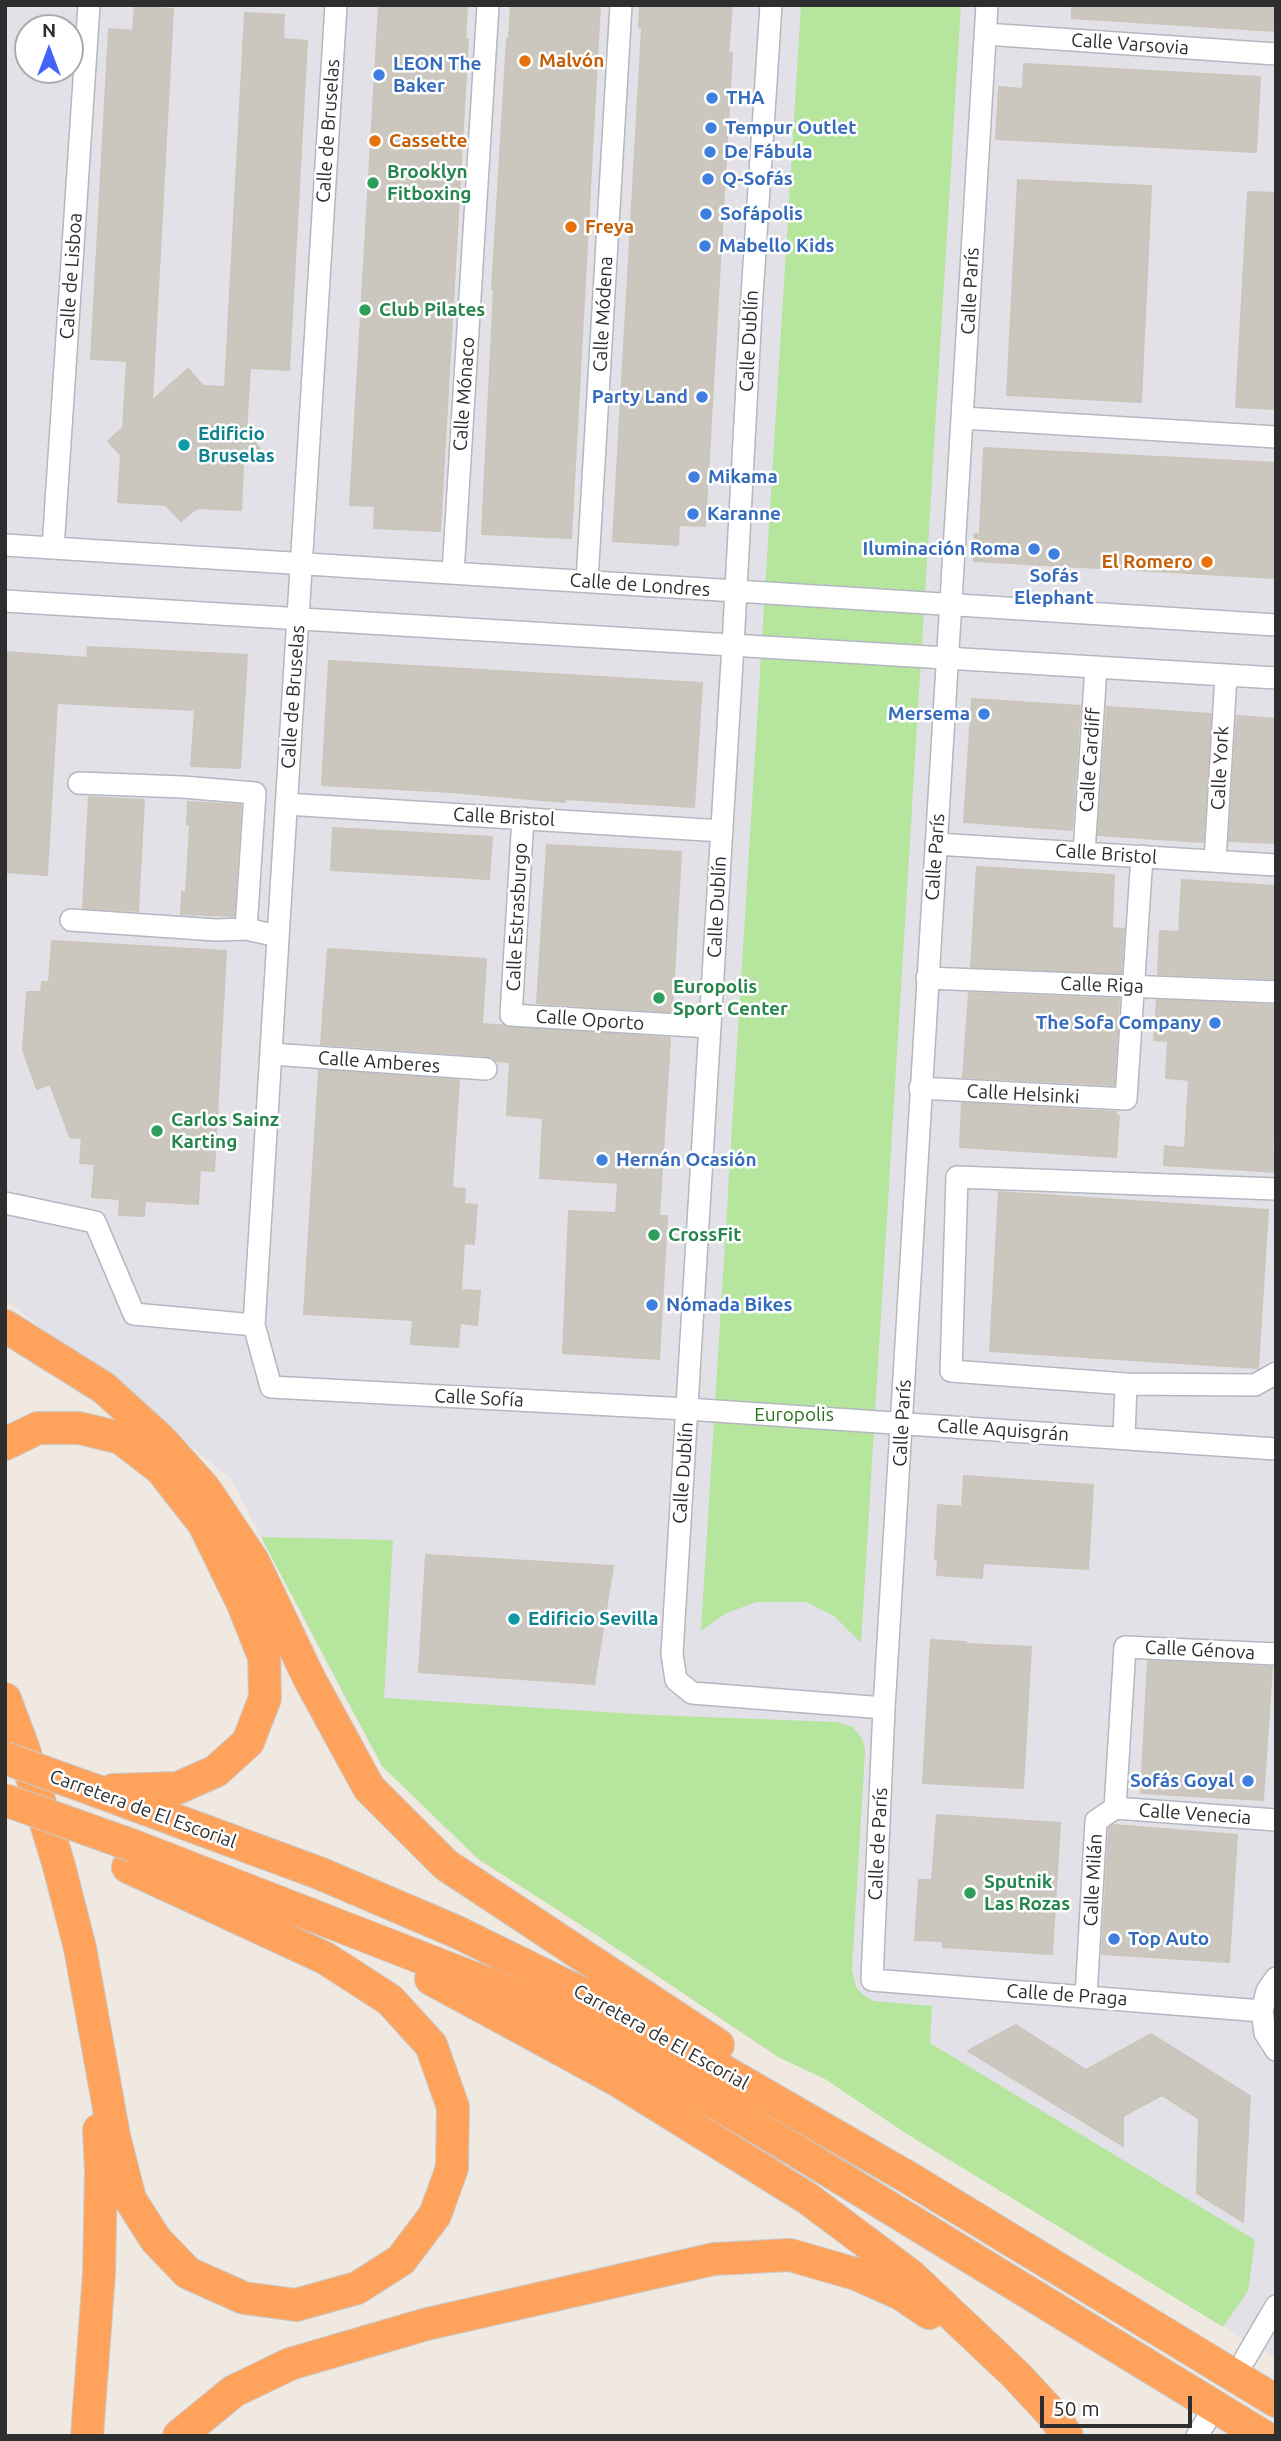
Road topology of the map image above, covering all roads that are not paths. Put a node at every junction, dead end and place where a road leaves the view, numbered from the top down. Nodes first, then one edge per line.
1 (89, 5) edge
2 (336, 5) edge
3 (488, 5) edge
4 (621, 5) edge
5 (771, 5) edge
6 (987, 5) edge
7 (985, 34) junction
8 (1276, 54) edge
9 (963, 418) junction
10 (1276, 438) edge
11 (5, 545) edge
12 (53, 548) junction
13 (301, 563) junction
14 (453, 573) junction
15 (587, 581) junction
16 (736, 591) junction
17 (5, 601) edge
18 (951, 605) junction
19 (298, 618) junction
20 (1276, 625) edge
21 (733, 645) junction
22 (947, 658) junction
23 (1096, 667) junction
24 (1226, 675) junction
25 (1276, 678) edge
26 (79, 783) dead end
27 (286, 804) junction
28 (523, 818) junction
29 (722, 831) junction
30 (936, 844) junction
31 (1084, 853) junction
32 (1142, 856) junction
33 (1215, 861) junction
34 (1276, 865) edge
35 (71, 920) dead end
36 (246, 929) junction
37 (278, 936) junction
38 (927, 978) junction
39 (1133, 987) junction
40 (1276, 992) edge
41 (511, 1015) joint
42 (710, 1027) junction
43 (271, 1054) junction
44 (486, 1069) dead end
45 (920, 1088) junction
46 (1276, 1189) edge
47 (5, 1203) edge
48 (254, 1325) junction
49 (5, 1326) edge
50 (1276, 1373) edge
51 (1126, 1384) junction
52 (271, 1387) joint
53 (687, 1409) junction
54 (902, 1424) junction
55 (1124, 1438) junction
56 (5, 1444) edge
57 (1276, 1449) edge
58 (1125, 1647) joint
59 (1276, 1654) edge
60 (5, 1699) edge
61 (884, 1708) junction
62 (5, 1758) edge
63 (94, 1790) junction
64 (5, 1800) edge
65 (1115, 1808) junction
66 (5, 1813) edge
67 (1276, 1820) edge
68 (131, 1856) junction
69 (312, 1915) junction
70 (1276, 1978) edge
71 (872, 1980) joint
72 (1086, 1997) junction
73 (91, 2006) junction
74 (1262, 2011) junction
75 (1276, 2050) edge
76 (909, 2178) junction
77 (1276, 2306) edge
78 (1270, 2325) edge
79 (1245, 2359) dead end
80 (1016, 2375) junction
81 (1276, 2401) edge
82 (87, 2436) edge
83 (179, 2436) edge
84 (1067, 2436) edge
85 (1263, 2436) edge

1 - 12 street, Calle de Lisboa
2 - 13 street, Calle de Bruselas
3 - 14 street, Calle Mónaco
4 - 15 street, Calle Módena
5 - 16 street, Calle Dublín
6 - 7 street, Calle París
7 - 8 street, Calle Varsovia
7 - 9 street, Calle París
9 - 10 street
9 - 18 street, Calle París
11 - 12 street, Calle de Londres
12 - 13 street, Calle de Londres
13 - 14 street, Calle de Londres
13 - 19 street, Calle de Bruselas
14 - 15 street, Calle de Londres
15 - 16 street, Calle de Londres
16 - 18 street, Calle de Londres
16 - 21 street, Calle Dublín
17 - 19 street
18 - 20 street, Calle de Londres
18 - 22 street, Calle París
19 - 21 street
19 - 27 street, Calle de Bruselas
21 - 22 street
21 - 29 street, Calle Dublín
22 - 23 street
22 - 30 street, Calle París
23 - 24 street
23 - 31 street, Calle Cardiff
24 - 25 street
24 - 33 street, Calle York
26 - 36 street
27 - 28 street, Calle Bristol
27 - 37 street, Calle de Bruselas
28 - 29 street, Calle Bristol
28 - 41 street, Calle Estrasburgo
29 - 42 street, Calle Dublín
30 - 31 street, Calle Bristol
30 - 38 street, Calle París
31 - 32 street, Calle Bristol
32 - 33 street, Calle Bristol
32 - 39 street
33 - 34 street, Calle Bristol
35 - 36 street
36 - 37 street
37 - 43 street, Calle de Bruselas
38 - 39 street, Calle Riga
38 - 45 street, Calle París
39 - 40 street, Calle Riga
39 - 45 street, Calle Helsinki
41 - 42 street, Calle Oporto
42 - 53 street, Calle Dublín
43 - 44 street, Calle Amberes
43 - 48 street, Calle de Bruselas
45 - 54 street, Calle París
46 - 51 street
47 - 48 street
48 - 52 street, Calle de Bruselas
49 - 76 highway
50 - 51 street
51 - 55 street
52 - 53 street, Calle Sofía
53 - 54 street, Calle Aquisgrán
53 - 61 street, Calle Dublín
54 - 55 street, Calle Aquisgrán
54 - 61 street, Calle París
55 - 57 street, Calle Aquisgrán
56 - 63 highway
58 - 59 street, Calle Génova
58 - 65 street, Calle Milán
60 - 73 highway
61 - 71 street, Calle de París
62 - 63 highway, Carretera de El Escorial, bridge
63 - 76 highway, Carretera de El Escorial
64 - 68 highway, Carretera de El Escorial, bridge
65 - 67 street, Calle Venecia
65 - 72 street, Calle Milán
66 - 68 highway
68 - 69 highway, Carretera de El Escorial
68 - 73 highway
69 - 80 highway
69 - 85 highway, Carretera de El Escorial
70 - 74 street
71 - 72 street, Calle de Praga
72 - 74 street, Calle de Praga
73 - 82 highway
74 - 75 street
76 - 81 highway, Carretera de El Escorial
77 - 78 street
78 - 79 street
80 - 83 highway
80 - 84 highway

